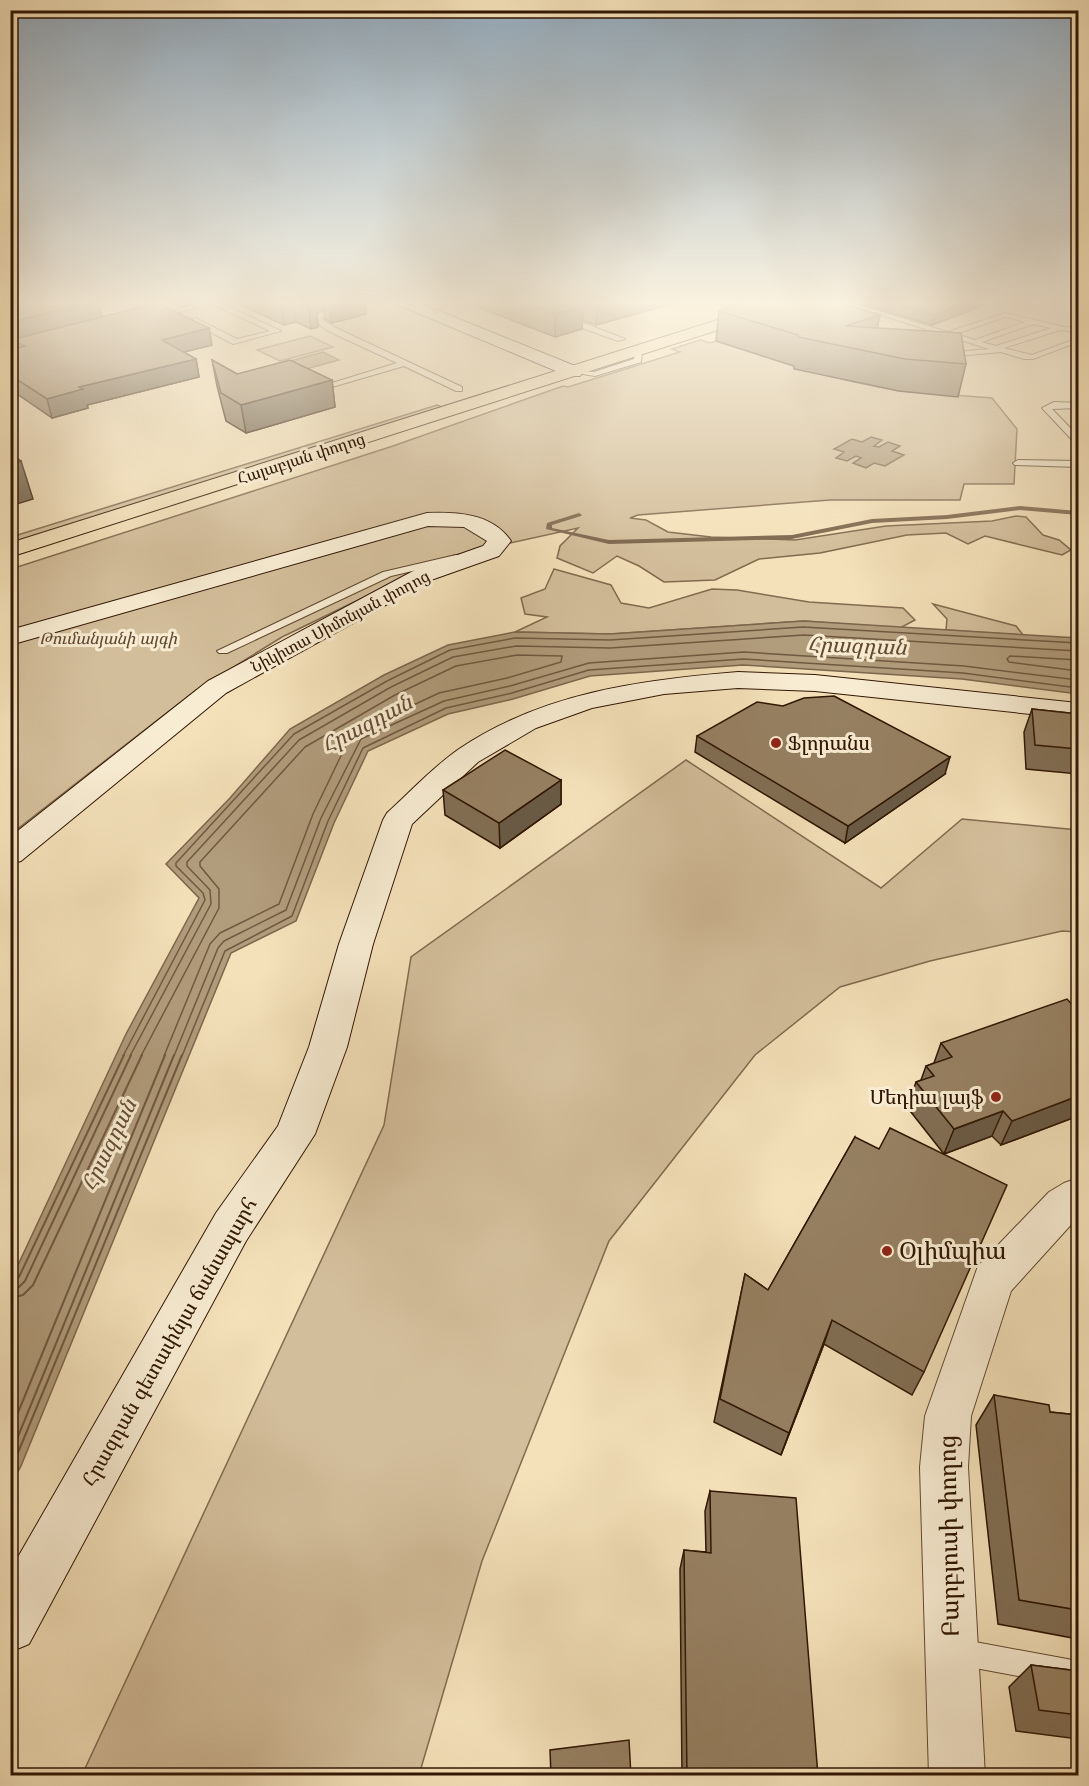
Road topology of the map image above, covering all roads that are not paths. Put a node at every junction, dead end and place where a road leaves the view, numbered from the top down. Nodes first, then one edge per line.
1 (340, 383) edge
2 (447, 383) edge
3 (478, 383) edge
4 (511, 383) edge
5 (335, 385) dead end
6 (459, 389) junction
7 (1078, 405) edge
8 (1078, 441) edge
9 (282, 444) dead end
10 (1018, 464) dead end
11 (1078, 464) edge
12 (10, 550) edge
13 (491, 551) junction
14 (10, 638) edge
15 (222, 651) dead end
16 (1078, 711) edge
17 (10, 854) edge
18 (1078, 1195) edge
19 (10, 1625) edge
20 (950, 1651) junction
21 (1078, 1674) edge
22 (957, 1776) edge

1 - 5 lane
2 - 6 lane
3 - 6 main road, Հալաբյան փողոց
4 - 12 main road, Հալաբյան փողոց
6 - 9 main road, Հալաբյան փողոց
7 - 8 lane
10 - 11 lane
13 - 14 street
13 - 15 lane
13 - 17 street, Նիկիտա Սիմոնյան փողոց
16 - 19 street, Հրազդան գետափնյա ճանապարհ
18 - 20 street, Բարբյուսի փողոց
20 - 21 lane
20 - 22 street, Բարբյուսի փողոց

